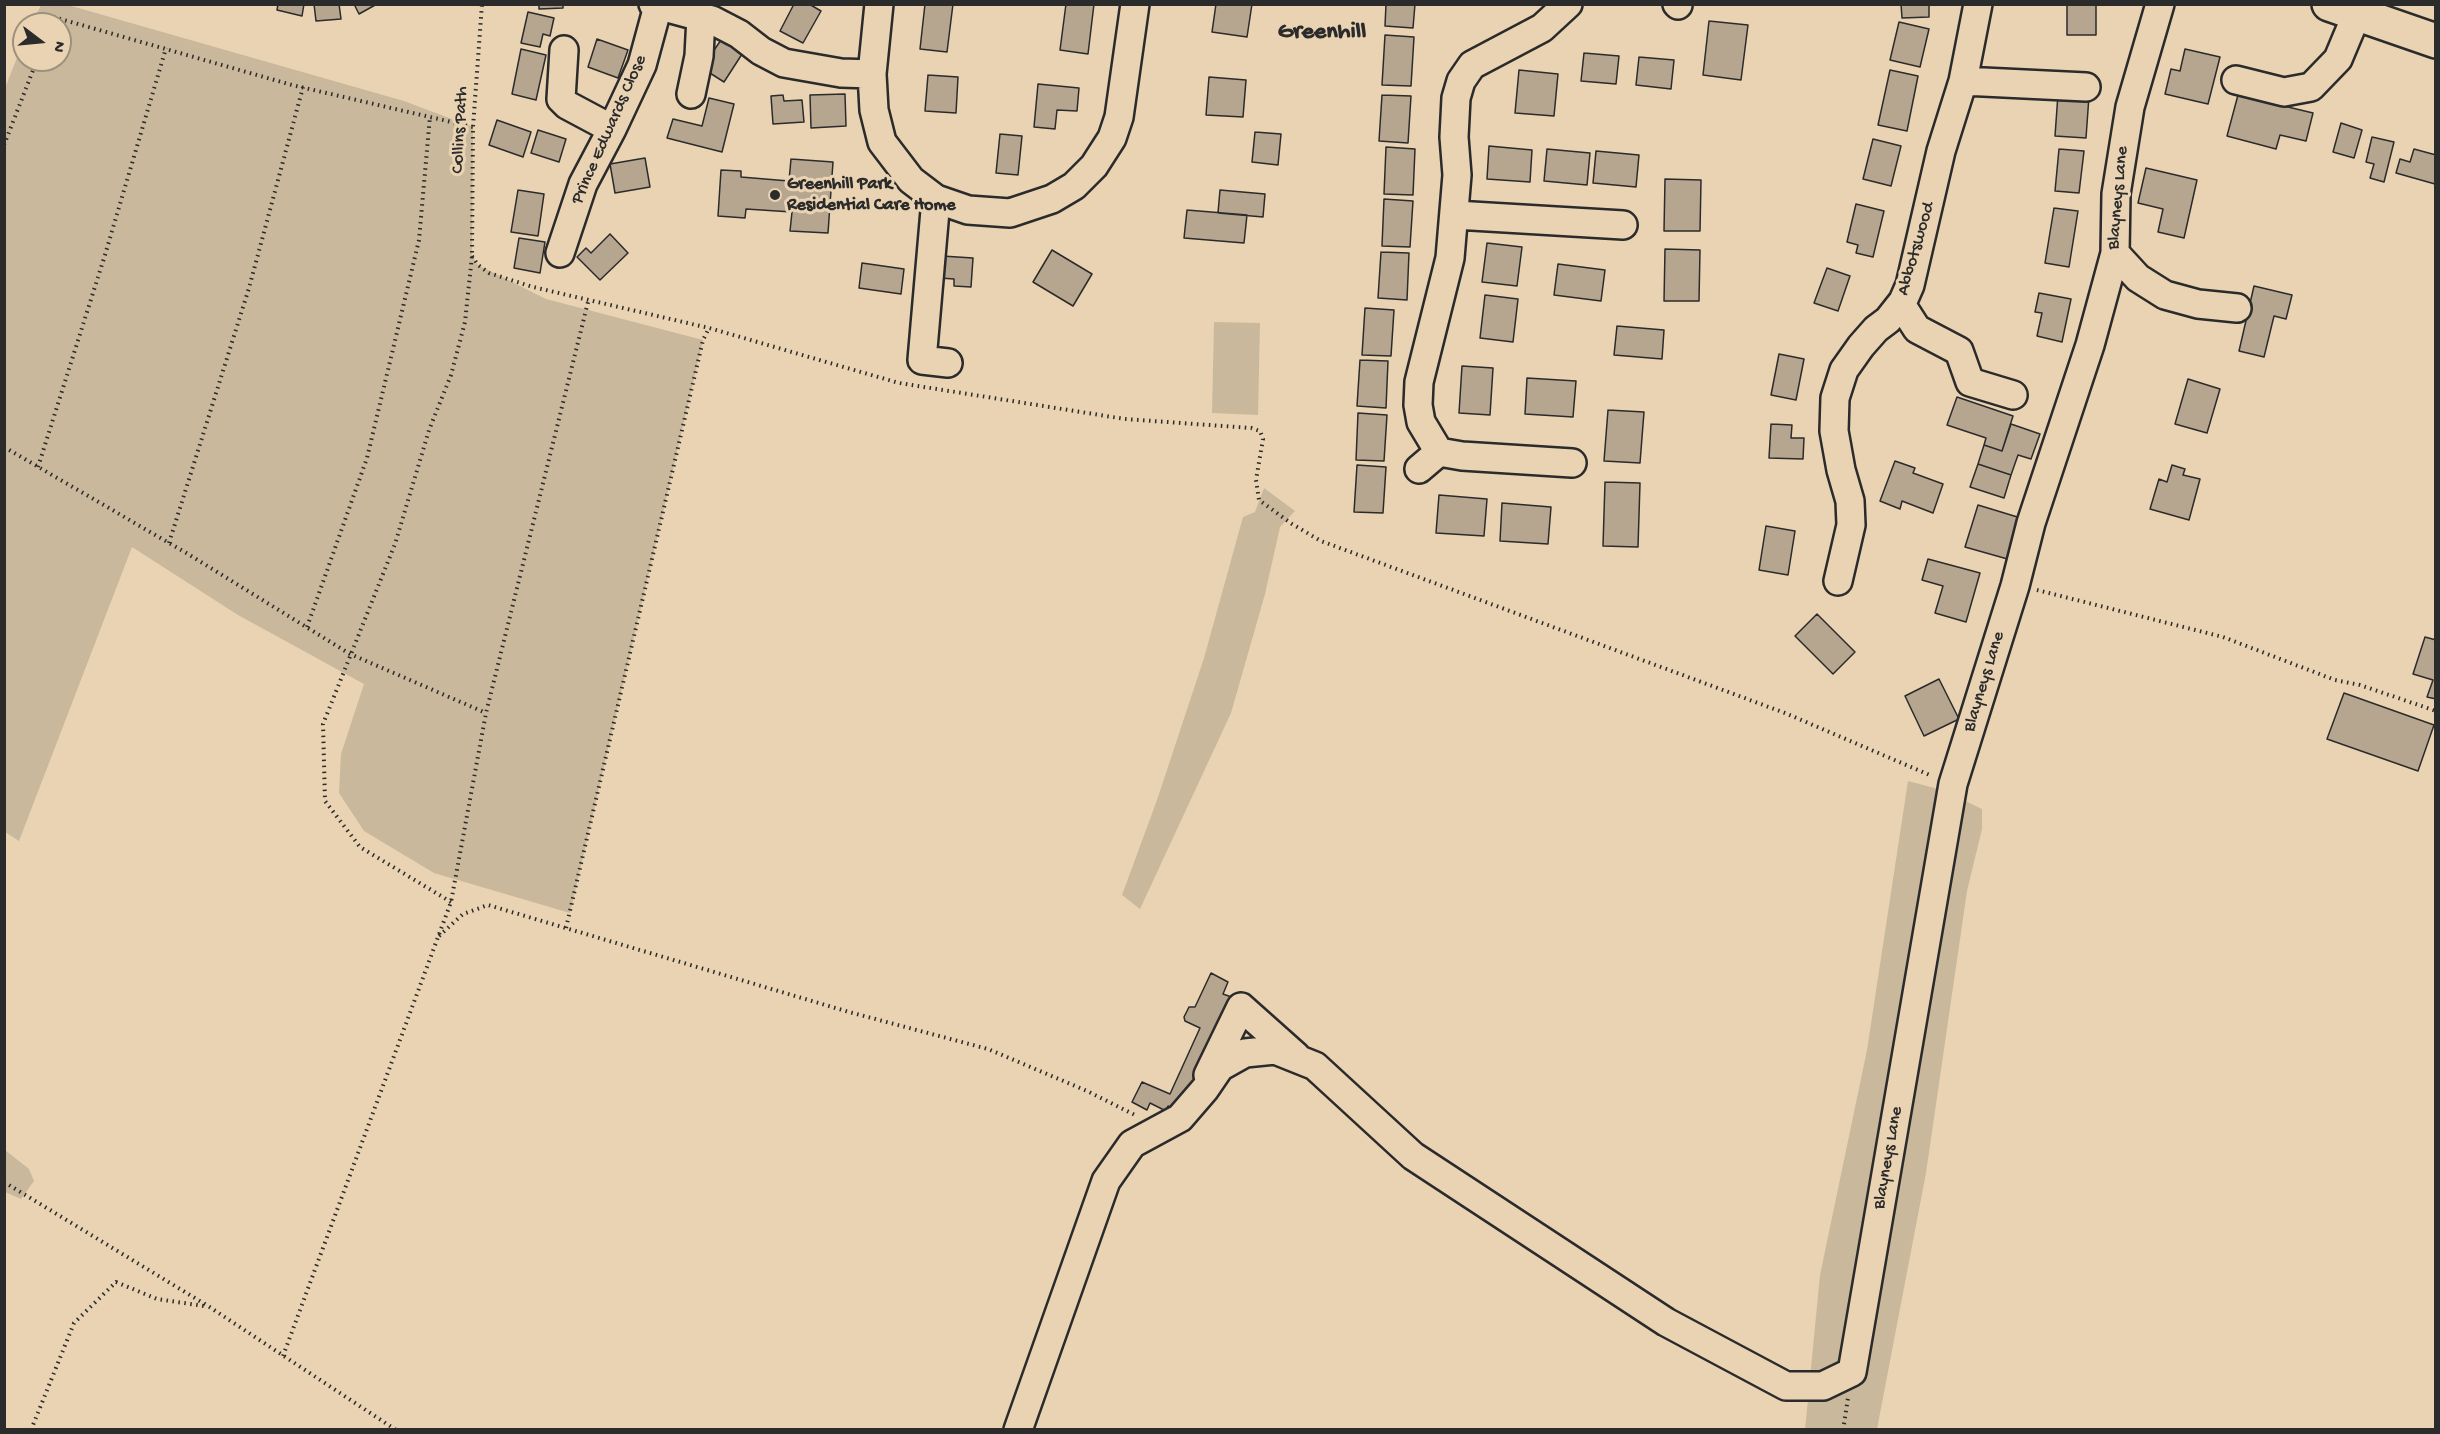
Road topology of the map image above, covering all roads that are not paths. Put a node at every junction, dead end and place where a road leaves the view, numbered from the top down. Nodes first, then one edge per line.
1 (879, 4) edge
2 (1135, 4) edge
3 (1568, 4) edge
4 (1978, 4) edge
5 (2160, 4) edge
6 (656, 5) edge
7 (2343, 10) edge
8 (701, 17) junction
9 (2436, 41) edge
10 (564, 50) dead end
11 (872, 74) junction
12 (2236, 80) dead end
13 (1963, 81) junction
14 (2086, 87) dead end
15 (692, 94) dead end
16 (612, 129) junction
17 (936, 200) junction
18 (1455, 215) junction
19 (1623, 226) dead end
20 (560, 253) dead end
21 (2115, 253) junction
22 (1901, 304) junction
23 (2237, 308) dead end
24 (948, 363) dead end
25 (2013, 395) dead end
26 (1439, 452) junction
27 (1571, 463) dead end
28 (1419, 469) dead end
29 (1838, 581) dead end
30 (1302, 1061) junction
31 (1196, 1100) junction
32 (1018, 1430) edge

1 - 11 street
2 - 17 street
3 - 18 street
4 - 13 street, Abbotswood
5 - 21 street, Blayneys Lane
6 - 8 street
6 - 16 street, Prince Edwards Close
7 - 9 main road
7 - 12 street
8 - 11 street
8 - 15 street
10 - 16 street
11 - 17 street
13 - 14 street
13 - 22 street, Abbotswood
16 - 20 street, Prince Edwards Close
17 - 24 street
18 - 19 street
18 - 26 street
21 - 23 street
21 - 30 street, Blayneys Lane
22 - 25 street
22 - 29 street, Abbotswood
26 - 27 street
26 - 28 street
30 - 31 street
30 - 31 street
31 - 32 street

